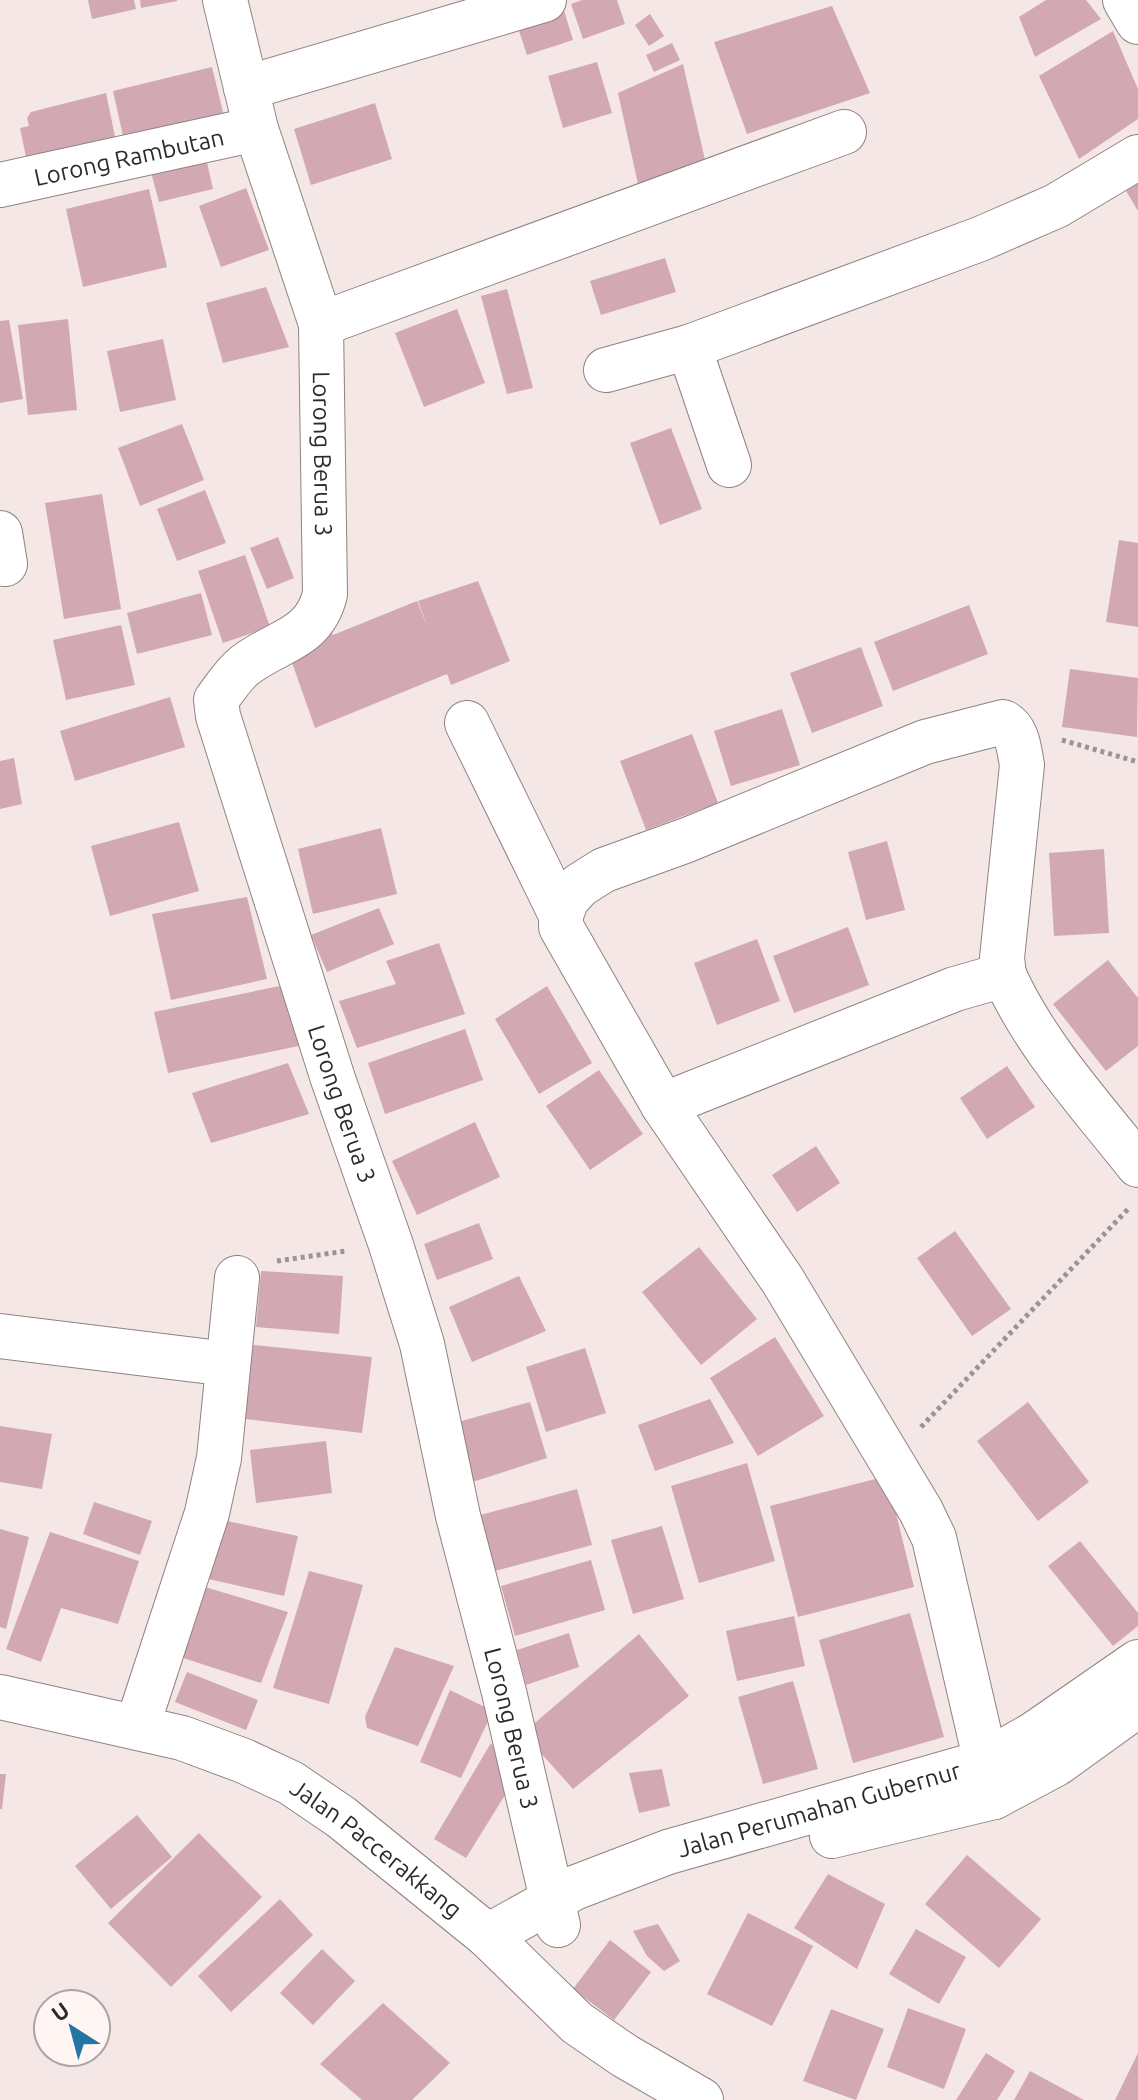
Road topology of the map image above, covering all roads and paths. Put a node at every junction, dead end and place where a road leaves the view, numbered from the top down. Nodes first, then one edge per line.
1 (225, 0) edge
2 (544, 0) edge
3 (1125, 0) edge
4 (1138, 22) edge
5 (251, 109) junction
6 (844, 132) dead end
7 (1138, 157) edge
8 (0, 185) edge
9 (321, 324) junction
10 (689, 347) junction
11 (606, 370) dead end
12 (729, 465) dead end
13 (467, 723) dead end
14 (1009, 725) junction
15 (1138, 762) edge
16 (561, 915) junction
17 (1004, 975) junction
18 (663, 1105) junction
19 (1138, 1165) edge
20 (1138, 1199) edge
21 (391, 1245) junction
22 (237, 1278) joint
23 (0, 1336) edge
24 (228, 1364) junction
25 (890, 1459) junction
26 (1138, 1662) edge
27 (0, 1697) edge
28 (1138, 1705) edge
29 (137, 1727) junction
30 (989, 1779) junction
31 (555, 1912) junction
32 (502, 1950) junction
33 (701, 2100) edge

1 - 5 street
2 - 5 street, Lorong Rambutan
3 - 4 street
5 - 8 street, Lorong Rambutan
5 - 9 street
6 - 9 street
7 - 10 street
9 - 21 street, Lorong Berua 3
10 - 11 street
10 - 12 street
13 - 16 street
14 - 15 path
14 - 16 street
14 - 17 street
16 - 18 street
17 - 18 street
17 - 19 street
18 - 25 street
20 - 25 path
21 - 22 path
21 - 31 street, Lorong Berua 3
22 - 24 street
23 - 24 street
24 - 29 street
25 - 30 street
26 - 30 street, Jalan Perumahan Gubernur
27 - 29 street, Jalan Paccerakkang
28 - 30 street, Jalan Perumahan Gubernur
29 - 32 street, Jalan Paccerakkang
30 - 31 street, Jalan Perumahan Gubernur
31 - 32 street, Jalan Perumahan Gubernur
32 - 33 street, Jalan Paccerakkang

